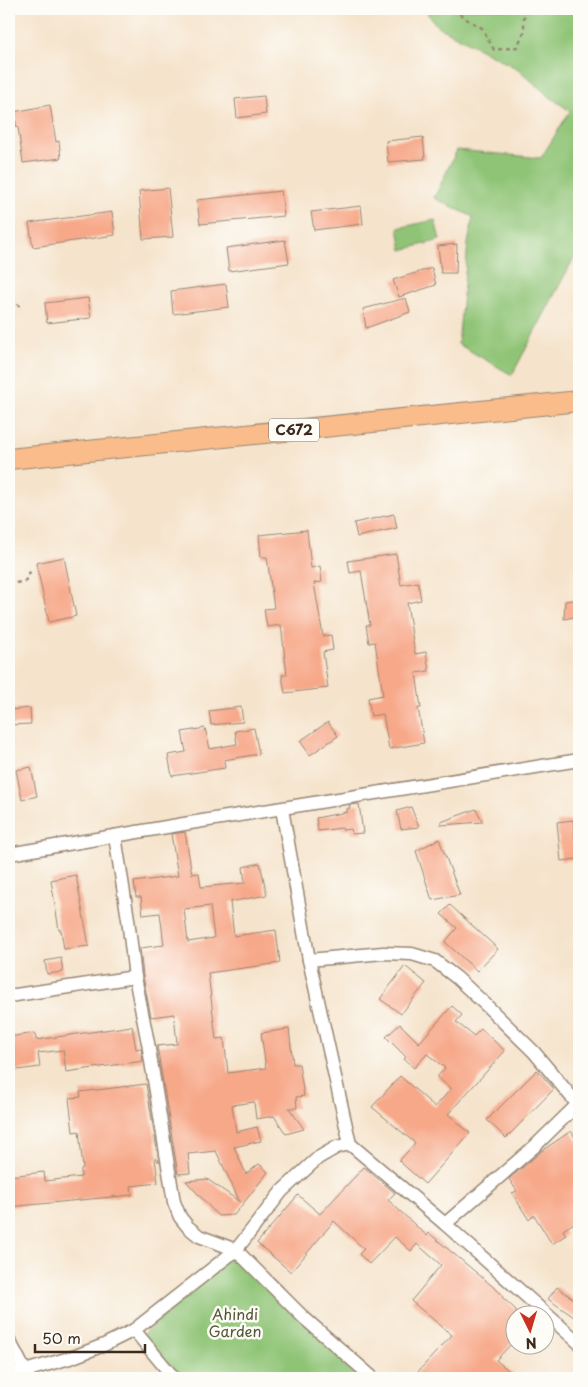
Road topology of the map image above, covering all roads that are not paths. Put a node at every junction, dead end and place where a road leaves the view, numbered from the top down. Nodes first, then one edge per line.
1 (579, 401) edge
2 (9, 459) edge
3 (579, 760) edge
4 (282, 809) junction
5 (115, 836) junction
6 (9, 854) edge
7 (309, 960) junction
8 (135, 977) junction
9 (9, 996) edge
10 (579, 1105) edge
11 (350, 1144) junction
12 (445, 1224) junction
13 (236, 1250) junction
14 (134, 1330) junction
15 (9, 1340) edge
16 (579, 1343) edge
17 (9, 1373) edge
18 (27, 1374) edge
19 (174, 1378) edge
20 (373, 1378) edge

1 - 2 main road, C672
3 - 4 street
4 - 5 street
4 - 7 street
5 - 6 street
5 - 8 street
7 - 10 street
7 - 11 street
8 - 9 street
8 - 13 street
10 - 12 street
11 - 12 street
11 - 13 street
12 - 16 street
13 - 14 street
13 - 20 street
14 - 18 street
14 - 19 street
15 - 18 street
17 - 18 street

